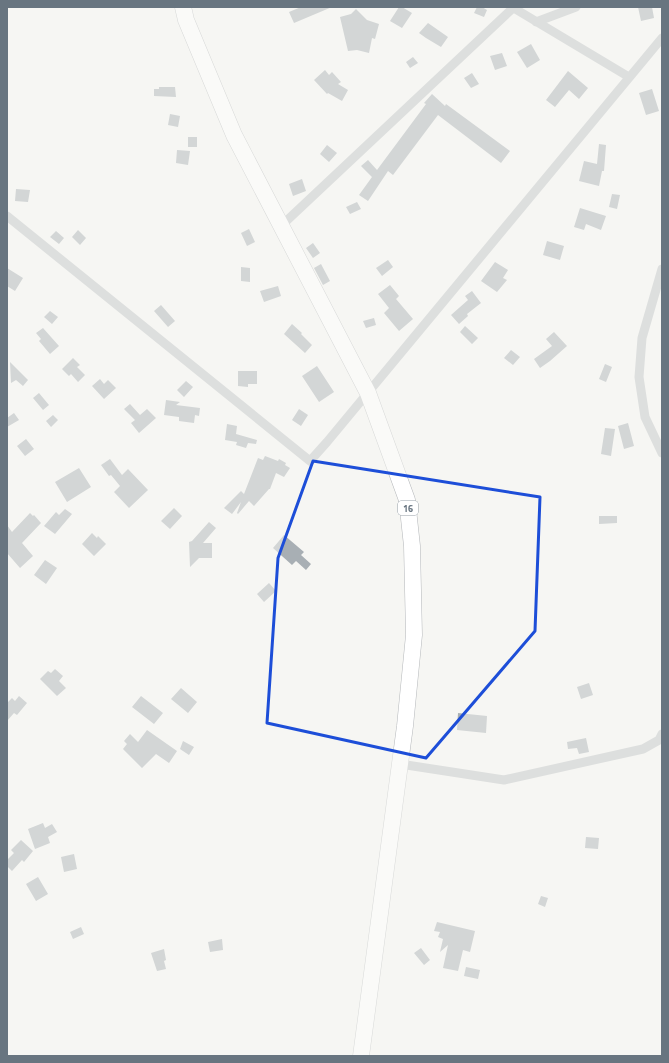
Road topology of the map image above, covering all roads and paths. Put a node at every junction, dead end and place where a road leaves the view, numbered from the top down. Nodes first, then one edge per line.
1 (182, 7) edge
2 (512, 7) edge
3 (576, 7) edge
4 (536, 22) junction
5 (662, 38) edge
6 (629, 77) junction
7 (7, 216) edge
8 (281, 226) junction
9 (662, 268) edge
10 (368, 393) junction
11 (662, 453) edge
12 (662, 734) edge
13 (400, 764) junction
14 (361, 1056) edge

1 - 8 highway, 16
2 - 4 street
2 - 8 street
3 - 4 street
4 - 6 street
5 - 6 street
6 - 10 street
7 - 10 street
8 - 10 highway, 16
9 - 11 street
10 - 13 highway, 16
12 - 13 street
13 - 14 highway, 16

